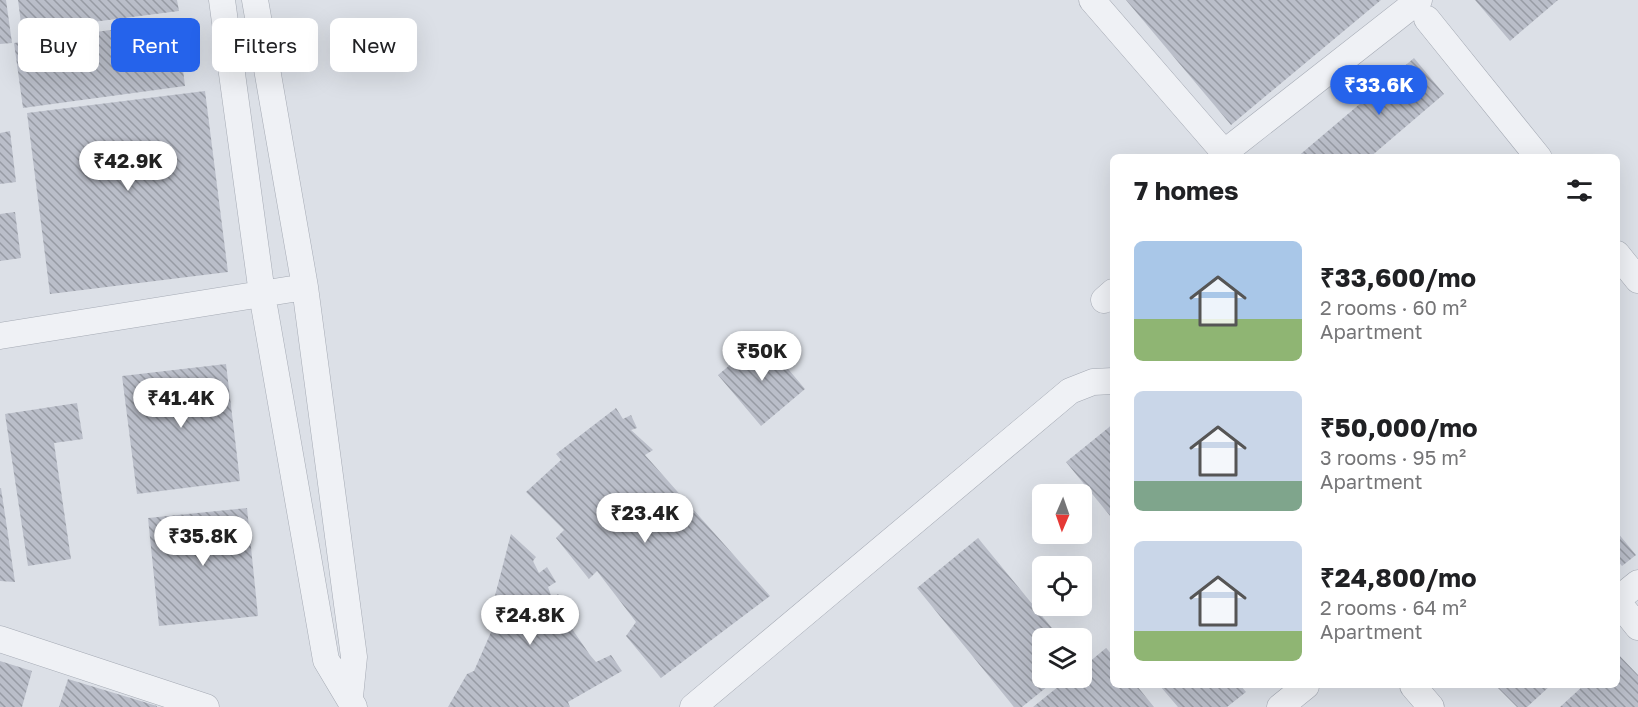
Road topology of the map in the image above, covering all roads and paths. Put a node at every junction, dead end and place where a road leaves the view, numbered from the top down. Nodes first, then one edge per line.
1 (222, 0) edge
2 (255, 0) edge
3 (1092, 0) edge
4 (1423, 9) edge
5 (1226, 154) edge
6 (1228, 154) edge
7 (1536, 154) edge
8 (1620, 258) edge
9 (1638, 280) edge
10 (305, 287) junction
11 (262, 294) junction
12 (0, 336) edge
13 (1110, 381) edge
14 (1638, 584) edge
15 (1620, 599) edge
16 (1620, 605) edge
17 (1638, 627) edge
18 (0, 639) edge
19 (1304, 688) edge
20 (1415, 688) edge
21 (352, 702) edge
22 (206, 707) edge
23 (693, 707) edge
24 (1280, 707) edge
25 (1431, 707) edge

1 - 11 street
2 - 10 street
3 - 5 street
4 - 6 street
4 - 7 street
8 - 9 street
10 - 11 street
10 - 21 street
11 - 12 street
11 - 21 street
13 - 23 street
14 - 15 street
16 - 17 street
18 - 22 street
19 - 24 street
20 - 25 street

